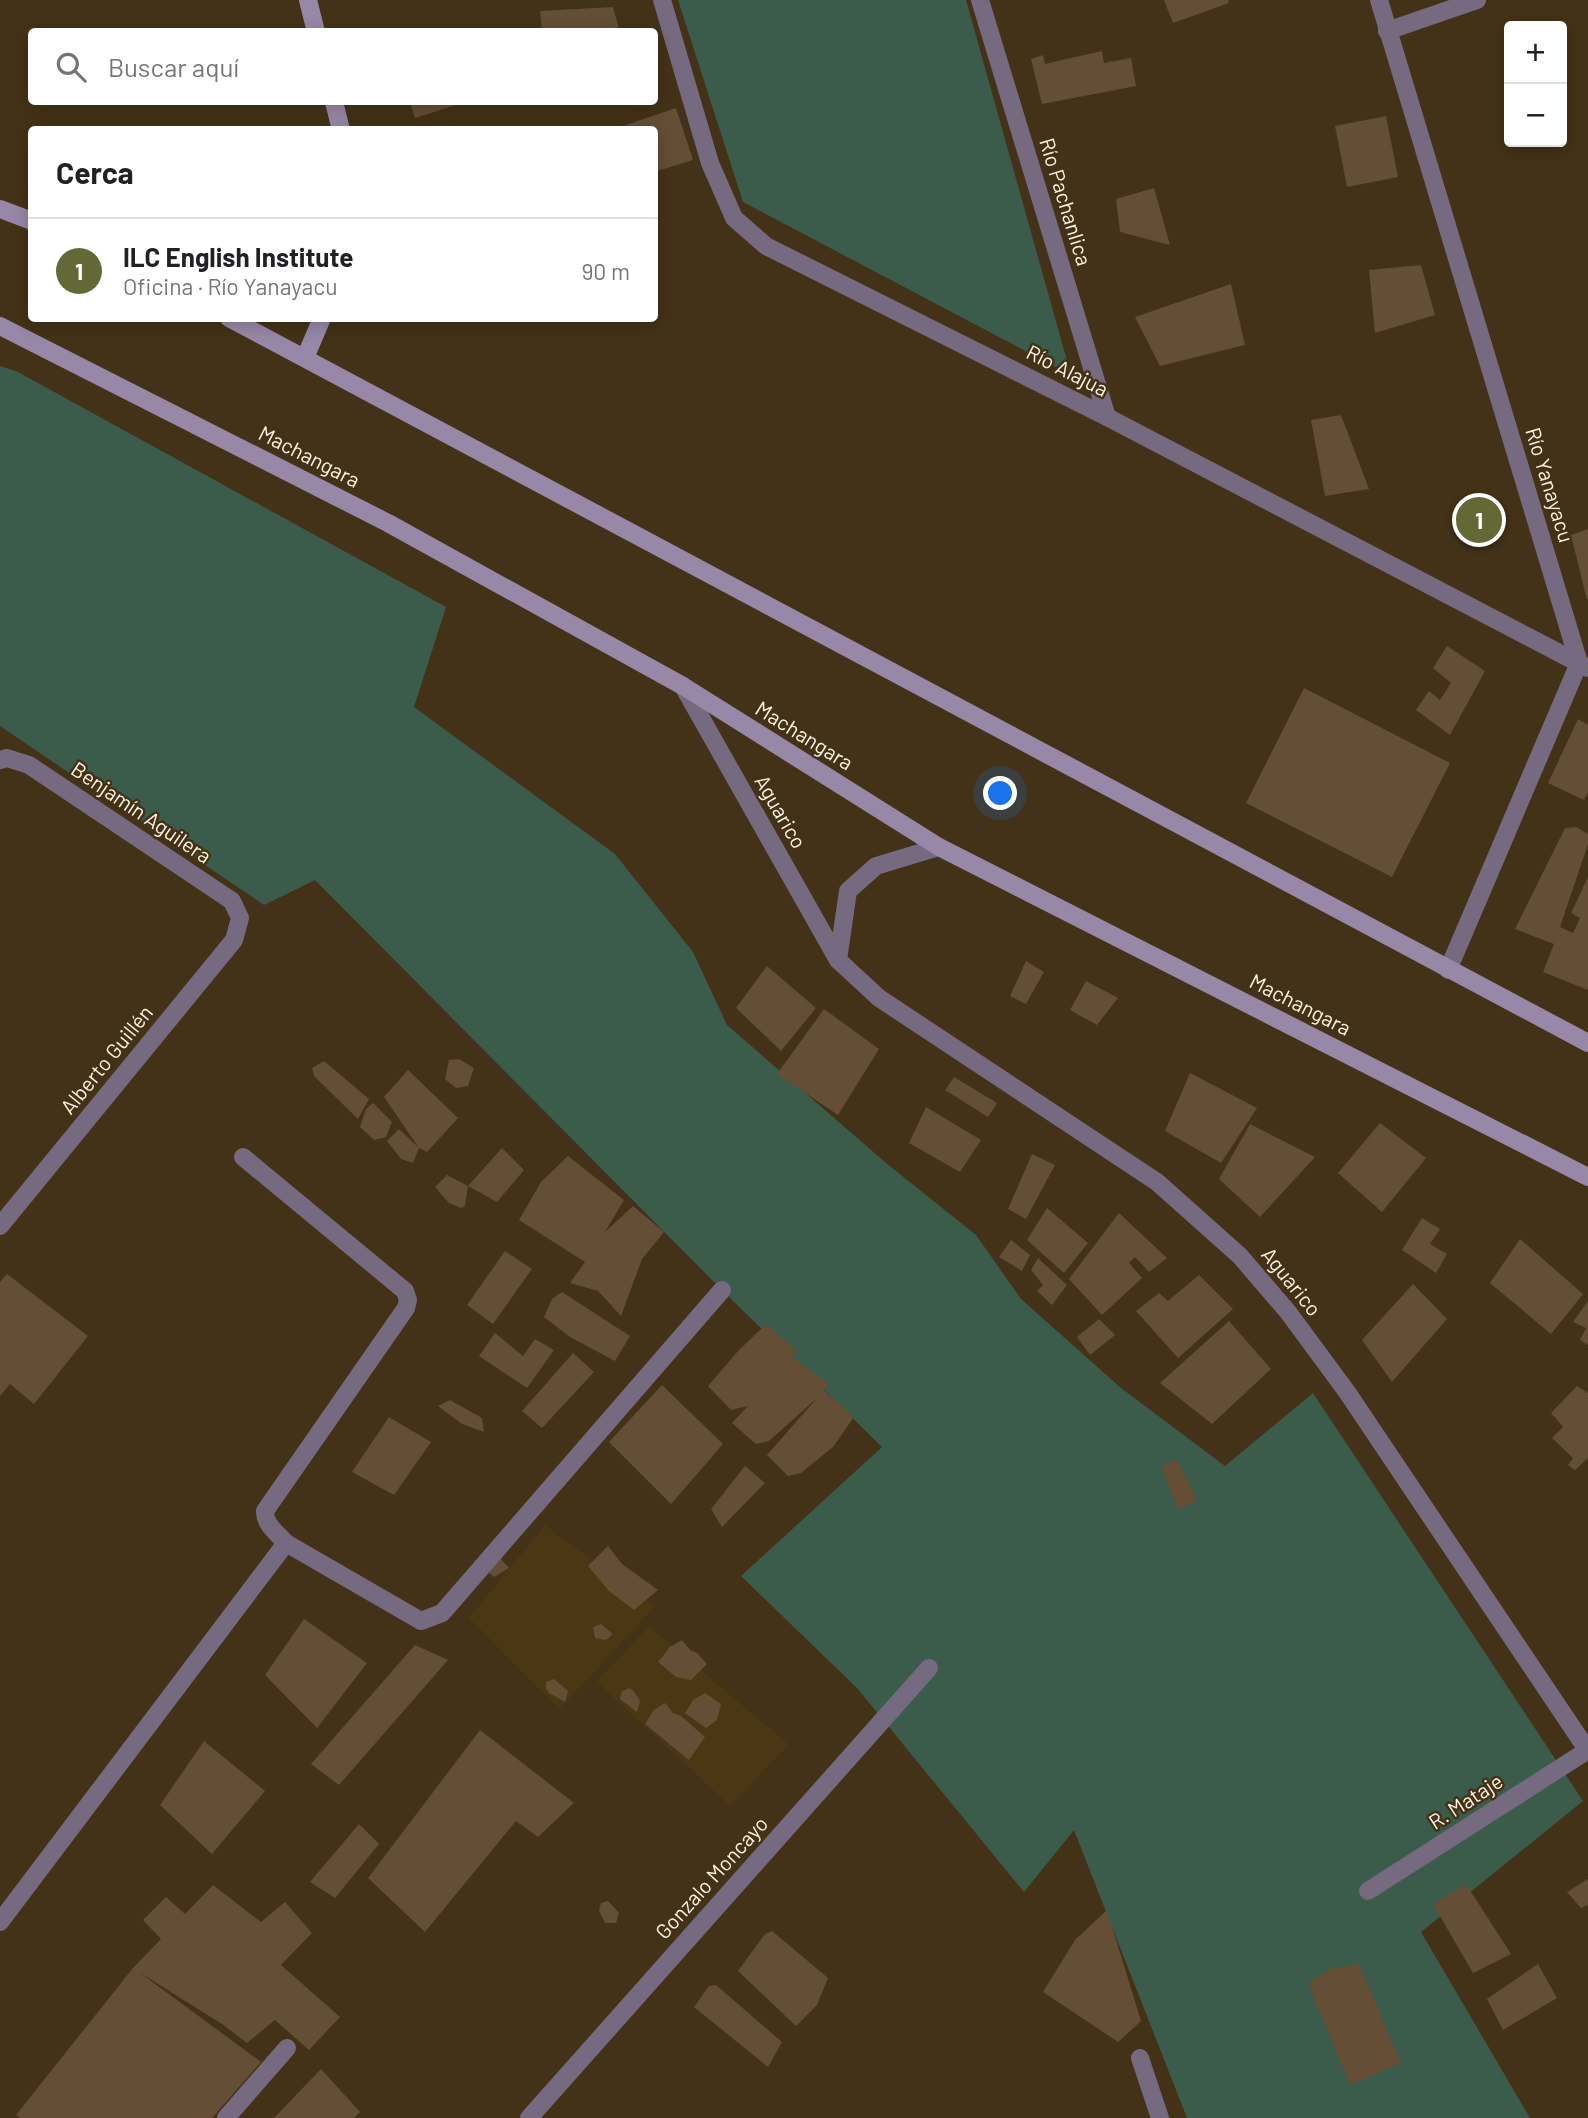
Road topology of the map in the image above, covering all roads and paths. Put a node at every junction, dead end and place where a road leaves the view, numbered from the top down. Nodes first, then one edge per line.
1 (308, 0) edge
2 (662, 0) edge
3 (980, 0) edge
4 (1379, 0) edge
5 (1477, 0) edge
6 (315, 28) edge
7 (1387, 31) junction
8 (335, 105) edge
9 (340, 126) edge
10 (0, 209) edge
11 (28, 220) edge
12 (236, 322) edge
13 (320, 322) edge
14 (0, 326) edge
15 (304, 358) junction
16 (1107, 417) junction
17 (1585, 664) edge
18 (683, 687) junction
19 (3, 759) edge
20 (939, 847) junction
21 (240, 918) joint
22 (838, 960) junction
23 (1448, 970) junction
24 (1588, 1043) edge
25 (243, 1157) dead end
26 (1588, 1177) edge
27 (0, 1226) edge
28 (722, 1290) dead end
29 (286, 1543) junction
30 (929, 1668) dead end
31 (1588, 1751) edge
32 (1368, 1892) dead end
33 (0, 1922) edge
34 (287, 2048) dead end
35 (1140, 2058) dead end
36 (226, 2118) edge
37 (529, 2118) edge
38 (1160, 2118) edge

1 - 6 street
2 - 16 street, Río Alajua
3 - 16 street, Río Pachanlica
4 - 7 street, Río Yanayacu
5 - 7 street
7 - 17 street, Río Yanayacu
8 - 9 street
10 - 11 street
12 - 15 street
13 - 15 street
14 - 18 street, Machangara
15 - 23 street
16 - 17 street, Río Alajua
17 - 23 street
18 - 20 street, Machangara
18 - 22 street, Aguarico
19 - 21 street, Benjamín Aguilera
20 - 22 street
20 - 26 street, Machangara
21 - 27 street, Alberto Guillén
22 - 31 street, Aguarico
23 - 24 street
25 - 29 street
28 - 29 street
29 - 33 street
30 - 37 street, Gonzalo Moncayo
31 - 32 street, R. Mataje
34 - 36 street
35 - 38 street

